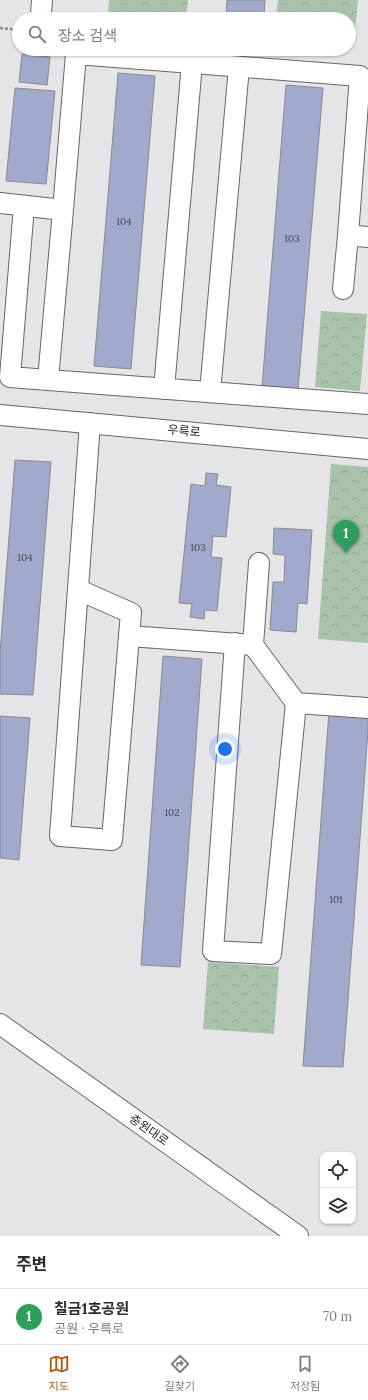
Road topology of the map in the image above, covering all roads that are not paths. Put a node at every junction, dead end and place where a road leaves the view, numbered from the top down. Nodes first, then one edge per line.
1 (76, 56) edge
2 (102, 56) edge
3 (192, 63) junction
4 (239, 67) junction
5 (0, 203) edge
6 (24, 206) junction
7 (63, 210) junction
8 (348, 235) junction
9 (368, 237) edge
10 (343, 289) dead end
11 (48, 380) junction
12 (164, 389) junction
13 (210, 392) junction
14 (368, 404) edge
15 (0, 415) edge
16 (90, 423) junction
17 (368, 449) edge
18 (259, 563) dead end
19 (79, 590) junction
20 (130, 636) junction
21 (244, 644) junction
22 (296, 703) junction
23 (368, 708) edge
24 (0, 1024) edge
25 (298, 1236) edge

1 - 7 street
2 - 3 street
3 - 4 street
3 - 12 street
4 - 8 street
4 - 13 street
5 - 6 street
6 - 7 street
6 - 11 street
7 - 11 street
8 - 9 street
8 - 10 street
11 - 12 street
12 - 13 street
13 - 14 street
15 - 16 street, 우륵로
16 - 17 street, 우륵로
16 - 19 street
18 - 21 street
19 - 20 street
19 - 20 street
20 - 21 street
21 - 22 street
21 - 22 street
22 - 23 street
24 - 25 street, 충원대로

